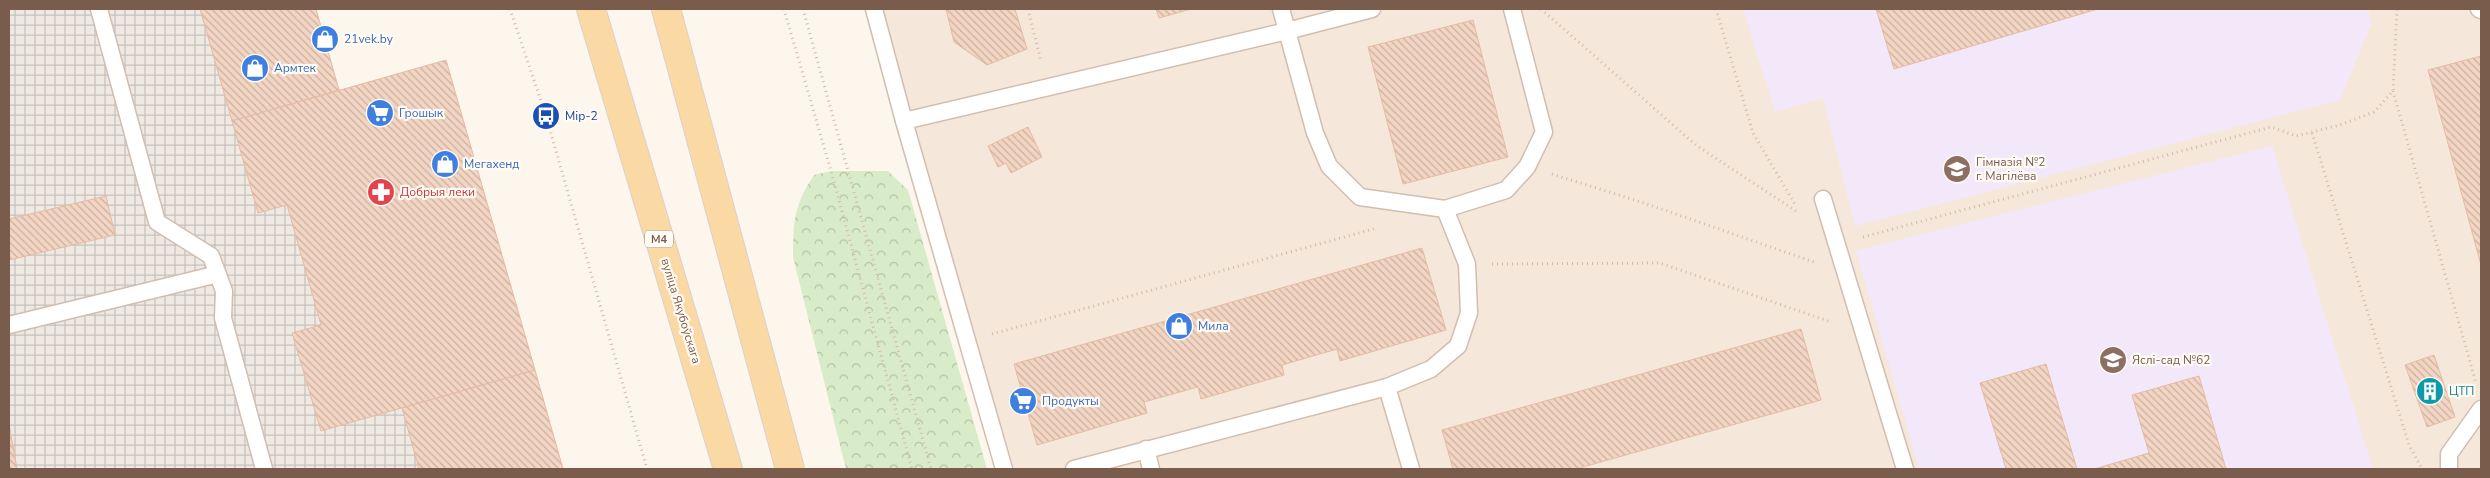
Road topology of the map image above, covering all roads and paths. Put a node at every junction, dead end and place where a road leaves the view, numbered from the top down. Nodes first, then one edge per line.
1 (99, 9) edge
2 (510, 9) edge
3 (591, 9) edge
4 (666, 9) edge
5 (784, 9) edge
6 (803, 9) edge
7 (874, 9) edge
8 (1028, 9) edge
9 (1281, 9) edge
10 (1372, 9) edge
11 (1512, 9) edge
12 (1541, 9) edge
13 (1716, 9) edge
14 (2397, 9) edge
15 (1288, 31) junction
16 (1048, 87) junction
17 (2393, 90) junction
18 (904, 121) junction
19 (2312, 133) junction
20 (1527, 167) junction
21 (1823, 199) dead end
22 (1445, 209) junction
23 (1378, 228) dead end
24 (1837, 244) junction
25 (1814, 254) dead end
26 (1467, 264) junction
27 (218, 274) junction
28 (1832, 314) dead end
29 (9, 325) edge
30 (967, 341) junction
31 (2476, 384) dead end
32 (1387, 388) junction
33 (2481, 409) edge
34 (1146, 449) junction
35 (264, 469) edge
36 (647, 469) edge
37 (728, 469) edge
38 (790, 469) edge
39 (912, 469) edge
40 (931, 469) edge
41 (1004, 469) edge
42 (1074, 469) edge
43 (1151, 469) edge
44 (1411, 469) edge
45 (1904, 469) edge
46 (2423, 469) edge
47 (2449, 469) edge

1 - 27 lane
2 - 36 path
3 - 37 main road, вуліца Якубоўскага / М4
4 - 38 main road
5 - 39 path
6 - 40 path
7 - 18 lane
8 - 16 path
9 - 15 lane
10 - 15 lane
11 - 20 lane
12 - 13 path
14 - 17 path
15 - 16 lane
15 - 22 lane
16 - 18 lane
17 - 19 path
17 - 31 path
18 - 30 lane
19 - 24 path
19 - 46 path
20 - 22 lane
20 - 25 path
21 - 24 lane
22 - 26 lane
23 - 30 path
24 - 45 lane
26 - 28 path
26 - 32 lane
27 - 29 lane
27 - 35 lane
30 - 41 lane
32 - 34 lane
32 - 44 lane
33 - 47 lane
34 - 42 lane
34 - 43 lane

